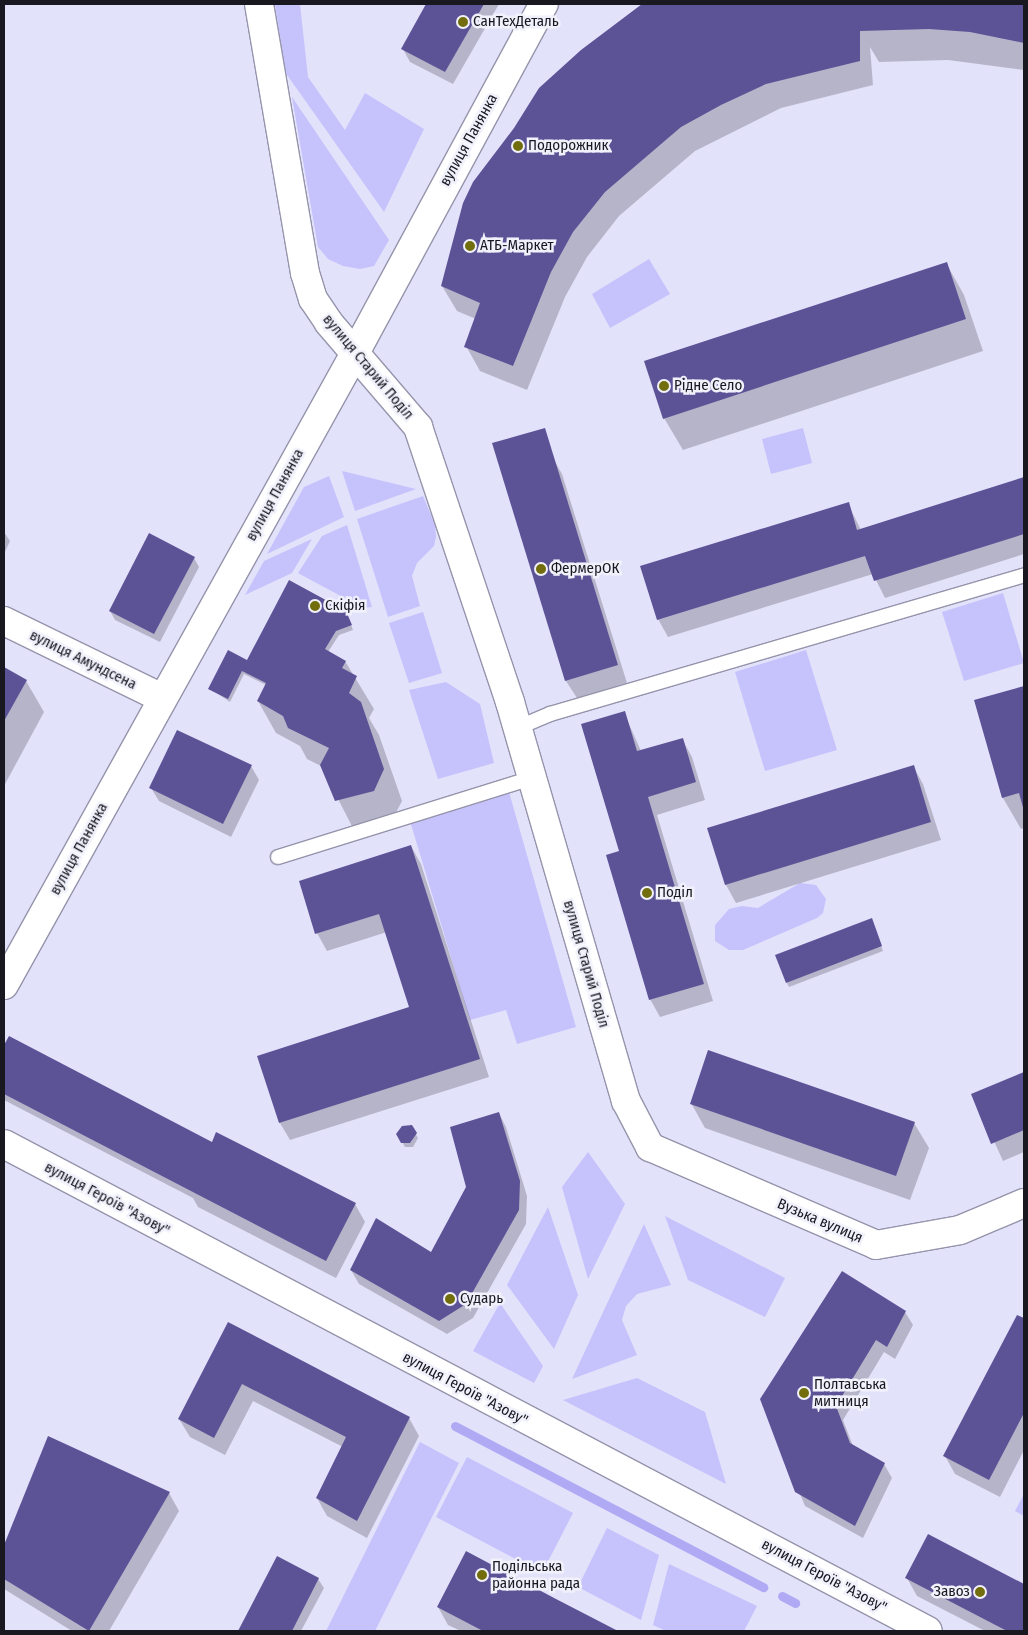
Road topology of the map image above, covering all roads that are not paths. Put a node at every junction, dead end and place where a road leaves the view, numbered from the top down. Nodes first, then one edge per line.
1 (259, 4) edge
2 (544, 4) edge
3 (354, 354) junction
4 (1024, 575) edge
5 (4, 621) edge
6 (162, 698) junction
7 (518, 728) junction
8 (532, 778) junction
9 (278, 858) dead end
10 (4, 985) edge
11 (4, 1144) edge
12 (650, 1147) joint
13 (1024, 1203) edge
14 (928, 1631) edge

1 - 3 street, вулиця Старий Поділ
2 - 3 street, вулиця Панянка
3 - 6 street, вулиця Панянка
3 - 7 street, вулиця Старий Поділ
4 - 7 lane
5 - 6 street, вулиця Амундсена
6 - 10 street, вулиця Панянка
7 - 8 street, вулиця Старий Поділ
8 - 9 lane
8 - 12 street, вулиця Старий Поділ
11 - 14 street, вулиця Героїв "Азову"
12 - 13 street, Вузька вулиця

